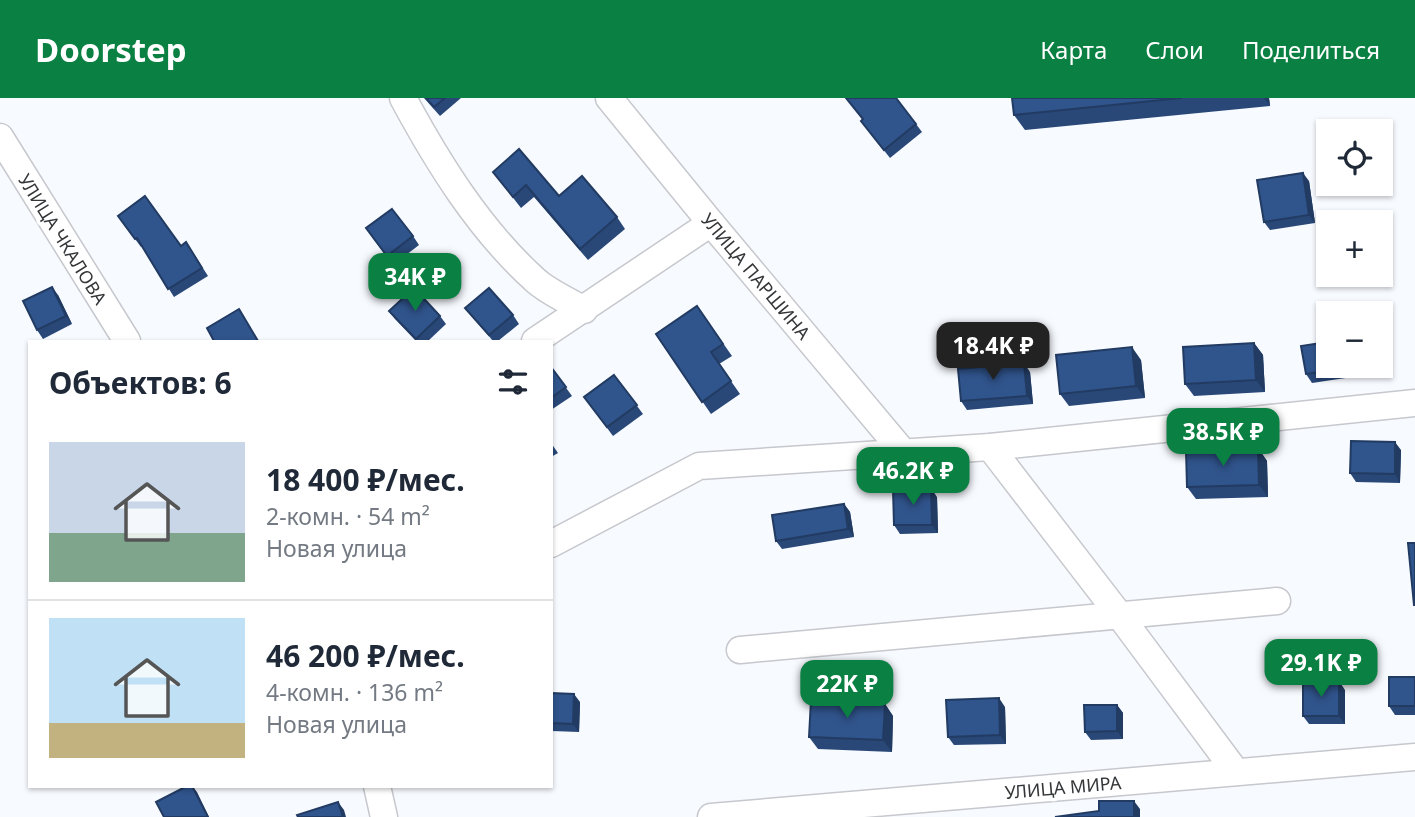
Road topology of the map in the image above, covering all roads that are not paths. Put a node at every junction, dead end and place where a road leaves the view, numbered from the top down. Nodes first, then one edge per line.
1 (403, 98) edge
2 (609, 98) edge
3 (0, 137) edge
4 (711, 223) junction
5 (584, 310) junction
6 (126, 340) edge
7 (537, 340) edge
8 (1415, 403) edge
9 (990, 447) junction
10 (904, 453) junction
11 (553, 543) edge
12 (1277, 601) dead end
13 (1120, 616) junction
14 (740, 650) dead end
15 (1415, 757) edge
16 (1236, 772) junction
17 (377, 788) edge
18 (384, 817) edge
19 (712, 817) edge

1 - 5 street
2 - 4 street, УЛИЦА ПАРШИНА
3 - 6 street, УЛИЦА ЧКАЛОВА
4 - 5 street
4 - 10 street, УЛИЦА ПАРШИНА
5 - 7 street
8 - 9 street
9 - 10 street
9 - 13 street
10 - 11 street
12 - 13 street
13 - 14 street
13 - 16 street
15 - 16 street, УЛИЦА МИРА
16 - 19 street, УЛИЦА МИРА
17 - 18 street

